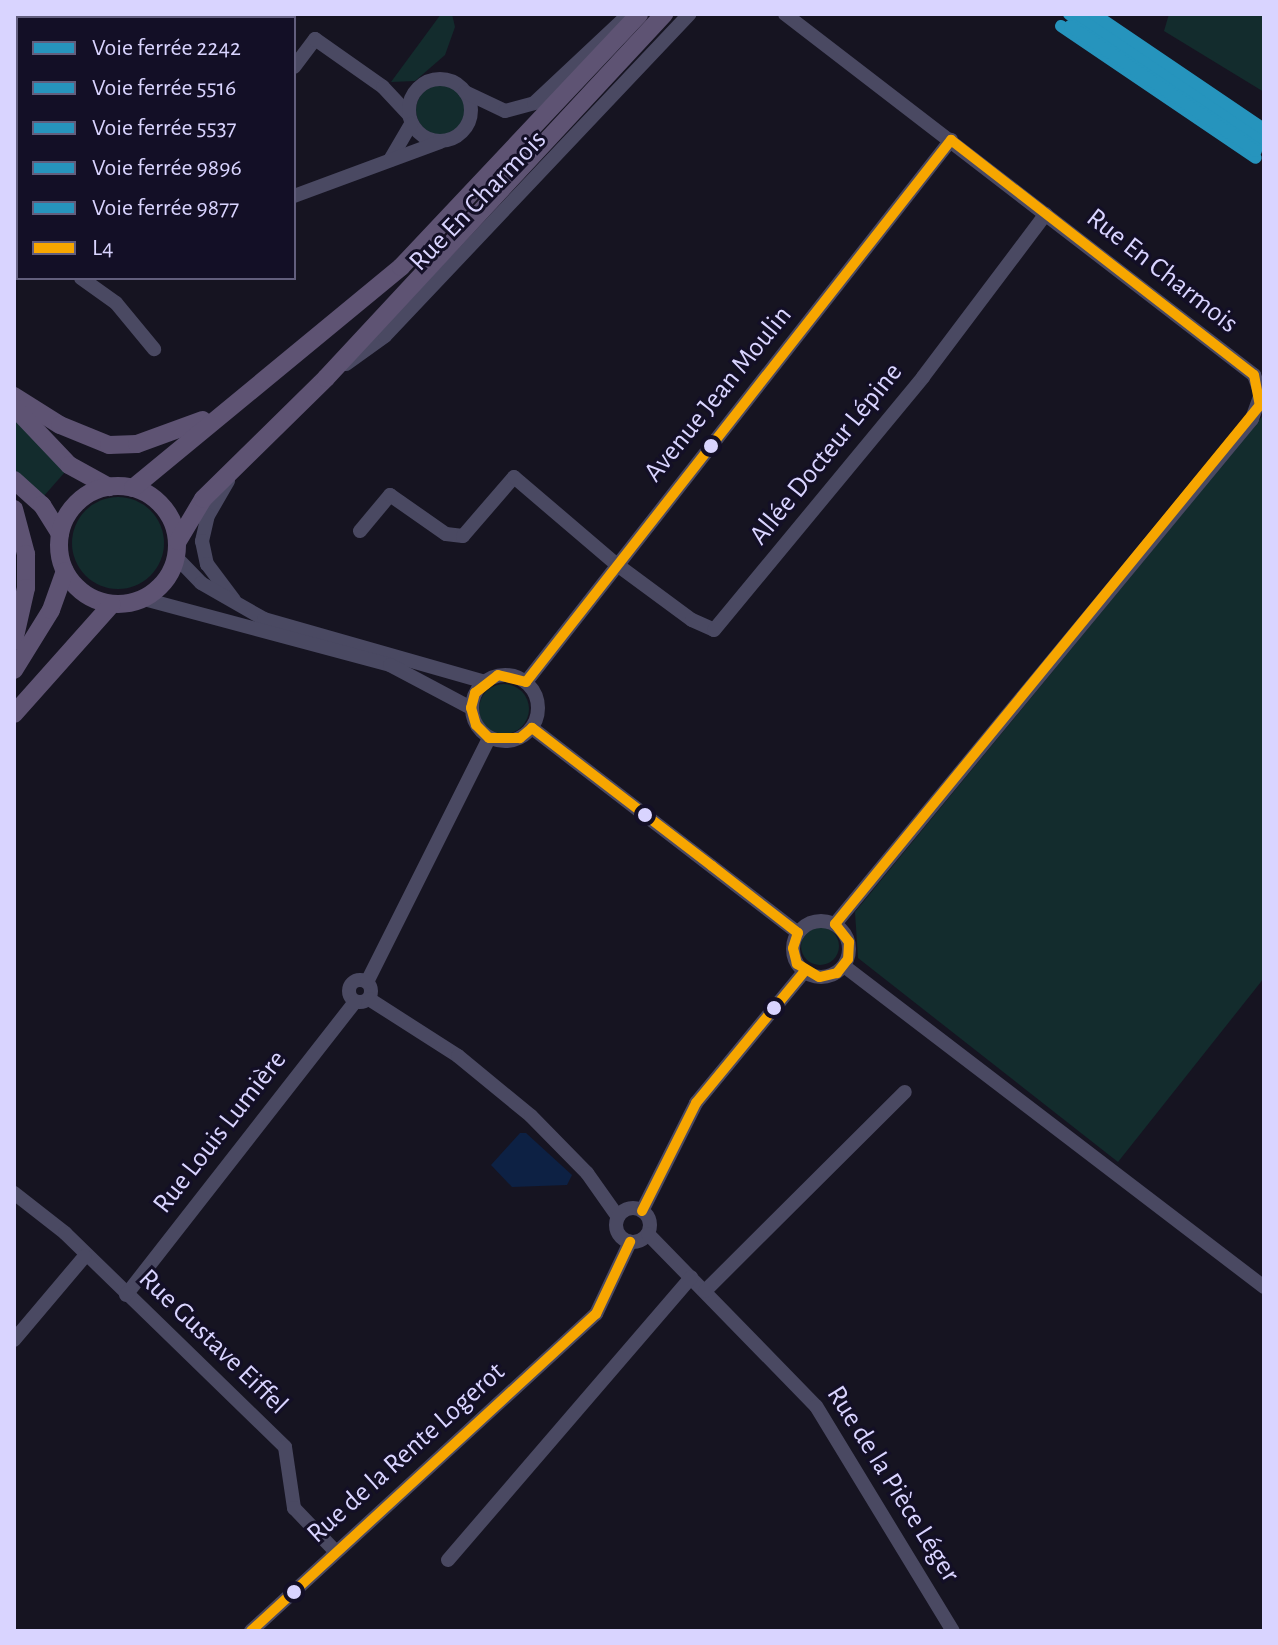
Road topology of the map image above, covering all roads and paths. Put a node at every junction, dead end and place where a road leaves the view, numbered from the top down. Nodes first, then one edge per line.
1 (629, 14) edge
2 (639, 14) edge
3 (664, 14) edge
4 (689, 14) edge
5 (785, 14) edge
6 (296, 64) edge
7 (383, 87) junction
8 (418, 88) junction
9 (465, 92) junction
10 (410, 119) junction
11 (951, 140) junction
12 (441, 142) junction
13 (389, 161) junction
14 (296, 195) edge
15 (1046, 214) junction
16 (84, 280) edge
17 (154, 349) dead end
18 (326, 378) junction
19 (256, 386) junction
20 (14, 396) edge
21 (14, 407) edge
22 (242, 460) junction
23 (14, 480) edge
24 (109, 487) junction
25 (133, 488) junction
26 (14, 509) edge
27 (360, 531) dead end
28 (60, 534) junction
29 (177, 549) junction
30 (616, 564) junction
31 (65, 571) junction
32 (144, 599) junction
33 (112, 604) junction
34 (241, 610) junction
35 (14, 641) edge
36 (14, 670) edge
37 (485, 682) junction
38 (526, 682) junction
39 (471, 708) junction
40 (14, 714) edge
41 (532, 728) junction
42 (489, 738) junction
43 (835, 924) junction
44 (798, 933) junction
45 (844, 966) junction
46 (804, 972) junction
47 (367, 982) junction
48 (362, 1000) junction
49 (905, 1092) dead end
50 (14, 1193) edge
51 (642, 1211) junction
52 (618, 1217) junction
53 (648, 1234) junction
54 (630, 1242) junction
55 (85, 1256) junction
56 (691, 1277) junction
57 (1264, 1287) edge
58 (705, 1291) junction
59 (126, 1295) junction
60 (14, 1340) edge
61 (336, 1552) junction
62 (448, 1560) dead end
63 (251, 1631) edge
64 (953, 1631) edge

1 - 9 street
2 - 19 main road
3 - 18 main road
4 - 18 street, Rue En Charmois
5 - 11 street, Rue En Charmois
6 - 7 street
7 - 8 street
7 - 10 street
8 - 9 street
8 - 10 street
9 - 12 street
10 - 12 street
10 - 13 street
11 - 15 street, Rue En Charmois
11 - 30 street, Avenue Jean Moulin
12 - 13 street
13 - 14 street
15 - 30 street, Allée Docteur Lépine
15 - 43 street, Rue En Charmois
16 - 17 street
18 - 22 main road
19 - 20 main road
19 - 25 main road
21 - 24 main road
22 - 29 main road
22 - 34 street
23 - 28 main road
24 - 25 main road
24 - 28 main road
25 - 29 main road
26 - 35 main road
27 - 30 street
28 - 31 main road
29 - 32 main road
29 - 34 street
30 - 38 street, Avenue Jean Moulin
31 - 33 main road
31 - 36 main road
32 - 33 main road
32 - 39 street
33 - 40 main road
34 - 37 street
37 - 38 street
37 - 39 street
38 - 41 street
39 - 42 street
41 - 42 street
41 - 44 street
42 - 47 street
43 - 44 street
43 - 45 street
44 - 46 street
45 - 46 street
45 - 57 street
46 - 51 street
47 - 48 street
47 - 48 street, Rue Louis Lumière
48 - 52 street
48 - 59 street, Rue Louis Lumière
49 - 58 street
50 - 55 street, Rue Gustave Eiffel
51 - 52 street
51 - 53 street
52 - 54 street
53 - 54 street
53 - 56 street, Rue de la Pièce Léger
54 - 61 street, Rue de la Rente Logerot
55 - 59 street, Rue Gustave Eiffel
55 - 60 street
56 - 58 street, Rue de la Pièce Léger
56 - 62 street
58 - 64 street, Rue de la Pièce Léger
59 - 61 street, Rue Gustave Eiffel
61 - 63 street, Rue de la Rente Logerot

